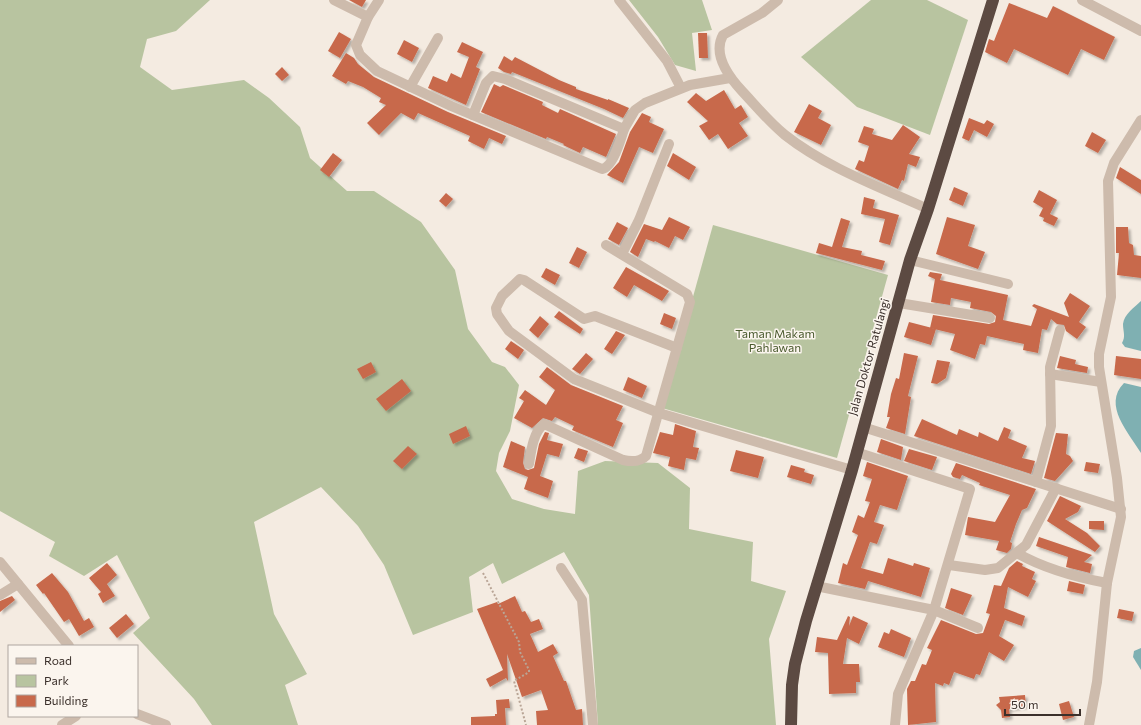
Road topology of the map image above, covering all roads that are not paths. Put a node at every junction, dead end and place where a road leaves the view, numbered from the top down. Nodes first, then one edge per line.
1 (334, 0) edge
2 (379, 0) edge
3 (619, 0) edge
4 (778, 0) edge
5 (993, 0) edge
6 (1082, 0) edge
7 (368, 17) junction
8 (1141, 32) edge
9 (438, 38) dead end
10 (730, 78) junction
11 (410, 87) junction
12 (681, 88) junction
13 (473, 115) junction
14 (1141, 120) edge
15 (624, 129) junction
16 (669, 144) dead end
17 (928, 209) junction
18 (606, 245) dead end
19 (622, 254) junction
20 (910, 260) junction
21 (1008, 284) dead end
22 (899, 302) junction
23 (990, 318) dead end
24 (1060, 330) dead end
25 (677, 348) junction
26 (1050, 374) junction
27 (1101, 382) junction
28 (659, 412) junction
29 (863, 427) junction
30 (856, 452) junction
31 (529, 464) dead end
32 (852, 470) junction
33 (1036, 482) junction
34 (1056, 488) junction
35 (1121, 509) junction
36 (1017, 553) junction
37 (0, 562) edge
38 (949, 565) junction
39 (561, 568) dead end
40 (1107, 583) junction
41 (18, 584) junction
42 (816, 586) junction
43 (0, 595) edge
44 (934, 610) junction
45 (978, 628) dead end
46 (68, 645) edge
47 (138, 714) edge
48 (74, 717) edge
49 (62, 725) edge
50 (166, 725) edge
51 (593, 725) edge
52 (791, 725) edge
53 (895, 725) edge
54 (1089, 725) edge

1 - 7 street
2 - 7 street
3 - 12 street
4 - 10 street
5 - 17 highway, Jalan Doktor Ratulangi
6 - 8 street
7 - 11 street
9 - 11 street
10 - 12 street
10 - 17 street
11 - 13 street
12 - 15 street
13 - 15 street
13 - 15 street
14 - 27 street
16 - 19 street
17 - 20 highway, Jalan Doktor Ratulangi
18 - 19 street
19 - 25 street
20 - 21 street
20 - 22 highway, Jalan Doktor Ratulangi
22 - 23 street
22 - 29 highway, Jalan Doktor Ratulangi
24 - 26 street
25 - 28 street
25 - 28 street
26 - 27 street
26 - 33 street
27 - 35 street
28 - 31 street
28 - 32 street
29 - 30 highway, Jalan Doktor Ratulangi
29 - 33 street
30 - 32 highway, Jalan Doktor Ratulangi
30 - 38 street
32 - 42 highway, Jalan Doktor Ratulangi
33 - 34 street
34 - 35 street
34 - 36 street
35 - 40 street
36 - 38 street
36 - 40 street
37 - 41 street
38 - 44 street
39 - 51 street
40 - 54 street
41 - 43 street
41 - 46 street
42 - 44 street
42 - 52 highway, Jalan Doktor Ratulangi
44 - 45 street
44 - 53 street
47 - 50 street
48 - 49 street

